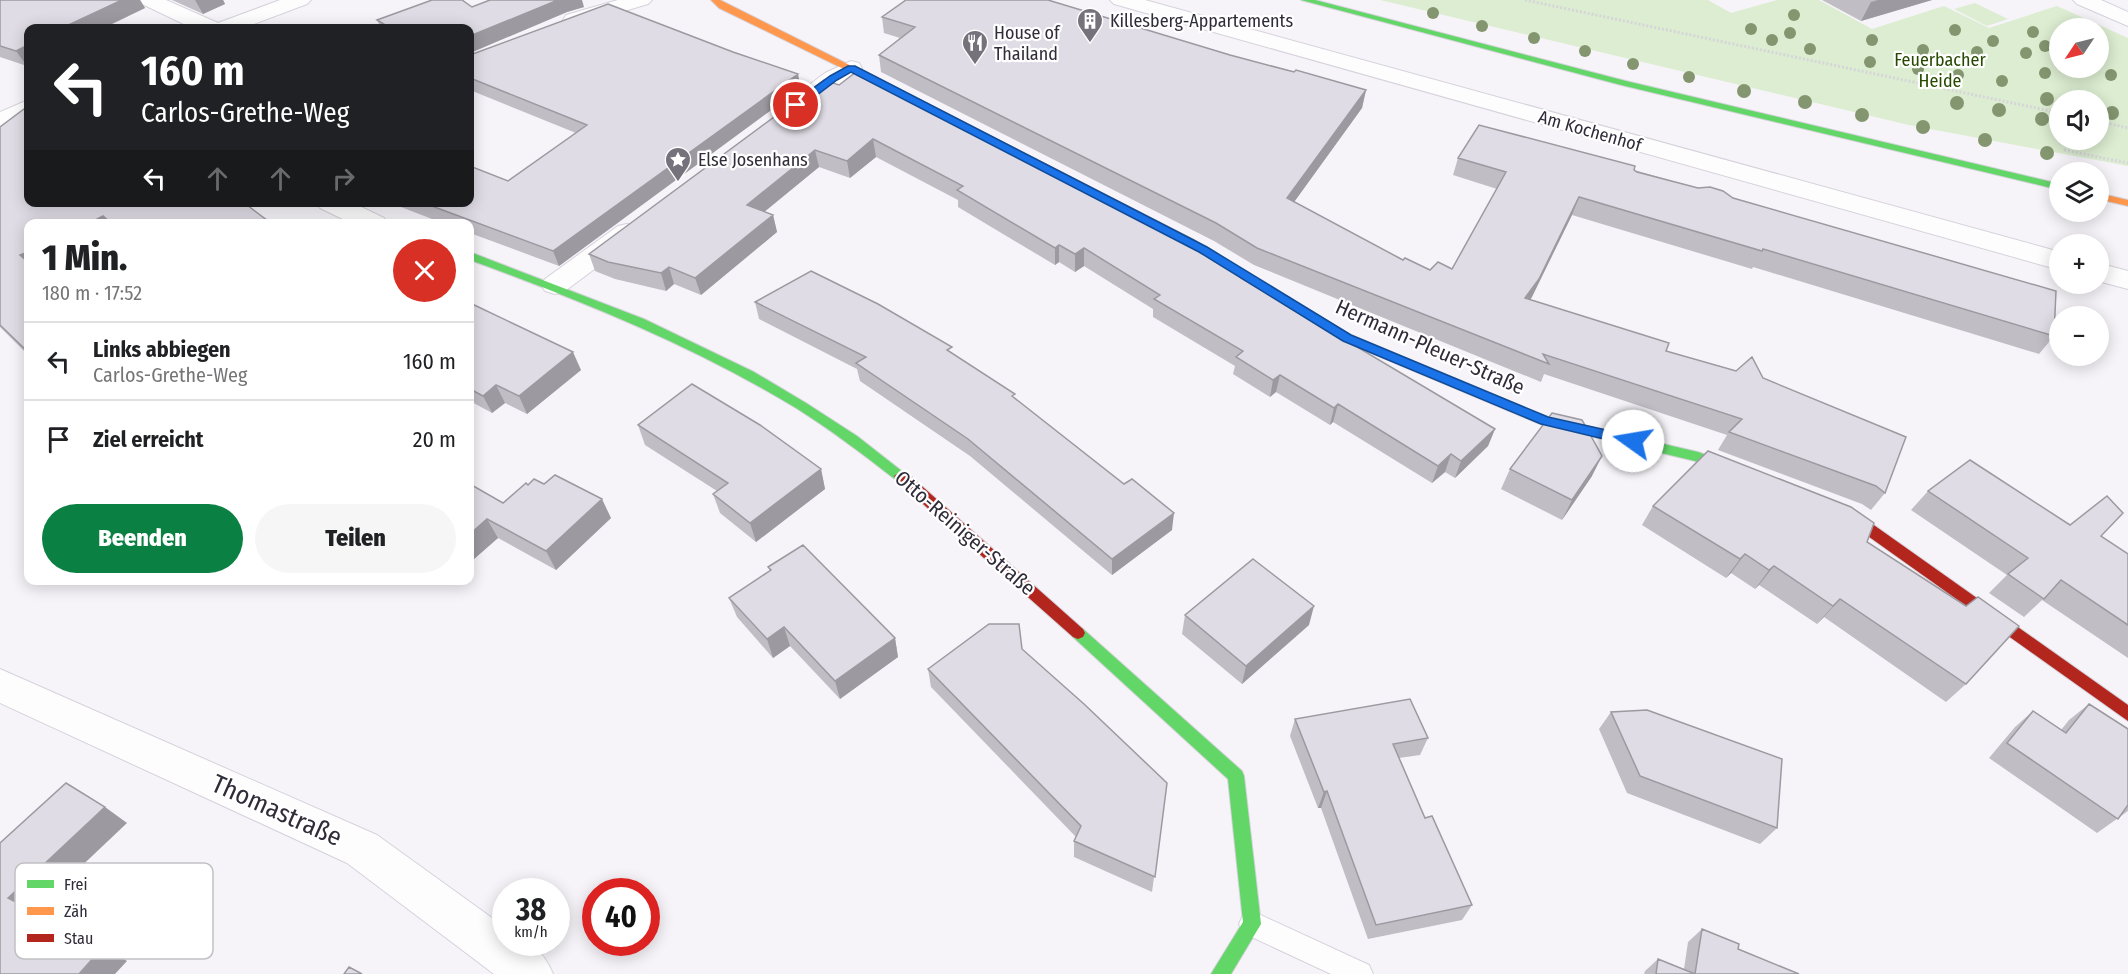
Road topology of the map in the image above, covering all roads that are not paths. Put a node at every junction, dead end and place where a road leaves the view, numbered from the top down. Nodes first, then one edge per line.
1 (149, 0) edge
2 (300, 0) edge
3 (641, 0) edge
4 (714, 0) edge
5 (1121, 0) edge
6 (1305, 0) edge
7 (2084, 0) edge
8 (2128, 20) edge
9 (200, 24) edge
10 (235, 24) edge
11 (555, 28) edge
12 (851, 68) junction
13 (904, 96) edge
14 (24, 109) edge
15 (0, 121) edge
16 (776, 121) edge
17 (2049, 184) edge
18 (2109, 199) edge
19 (2127, 203) edge
20 (339, 207) edge
21 (365, 219) edge
22 (642, 221) edge
23 (1192, 244) edge
24 (474, 257) edge
25 (2049, 258) edge
26 (2109, 275) edge
27 (2128, 280) edge
28 (555, 285) junction
29 (1762, 482) edge
30 (1816, 503) edge
31 (0, 685) edge
32 (2128, 714) edge
33 (1252, 924) junction
34 (531, 974) edge
35 (1220, 974) edge
36 (1359, 974) edge

1 - 9 street
2 - 10 street
3 - 11 street
4 - 12 street
5 - 25 street, Am Kochenhof
6 - 17 street
7 - 8 street
12 - 13 street
12 - 16 street
14 - 15 street
18 - 19 street
20 - 21 street
22 - 28 street
23 - 29 street, Hermann-Pleuer-Straße
24 - 28 street, Otto-Reiniger-Straße
26 - 27 street
28 - 33 street, Otto-Reiniger-Straße
30 - 32 street
31 - 34 street, Thomastraße
33 - 35 street
33 - 36 lane

